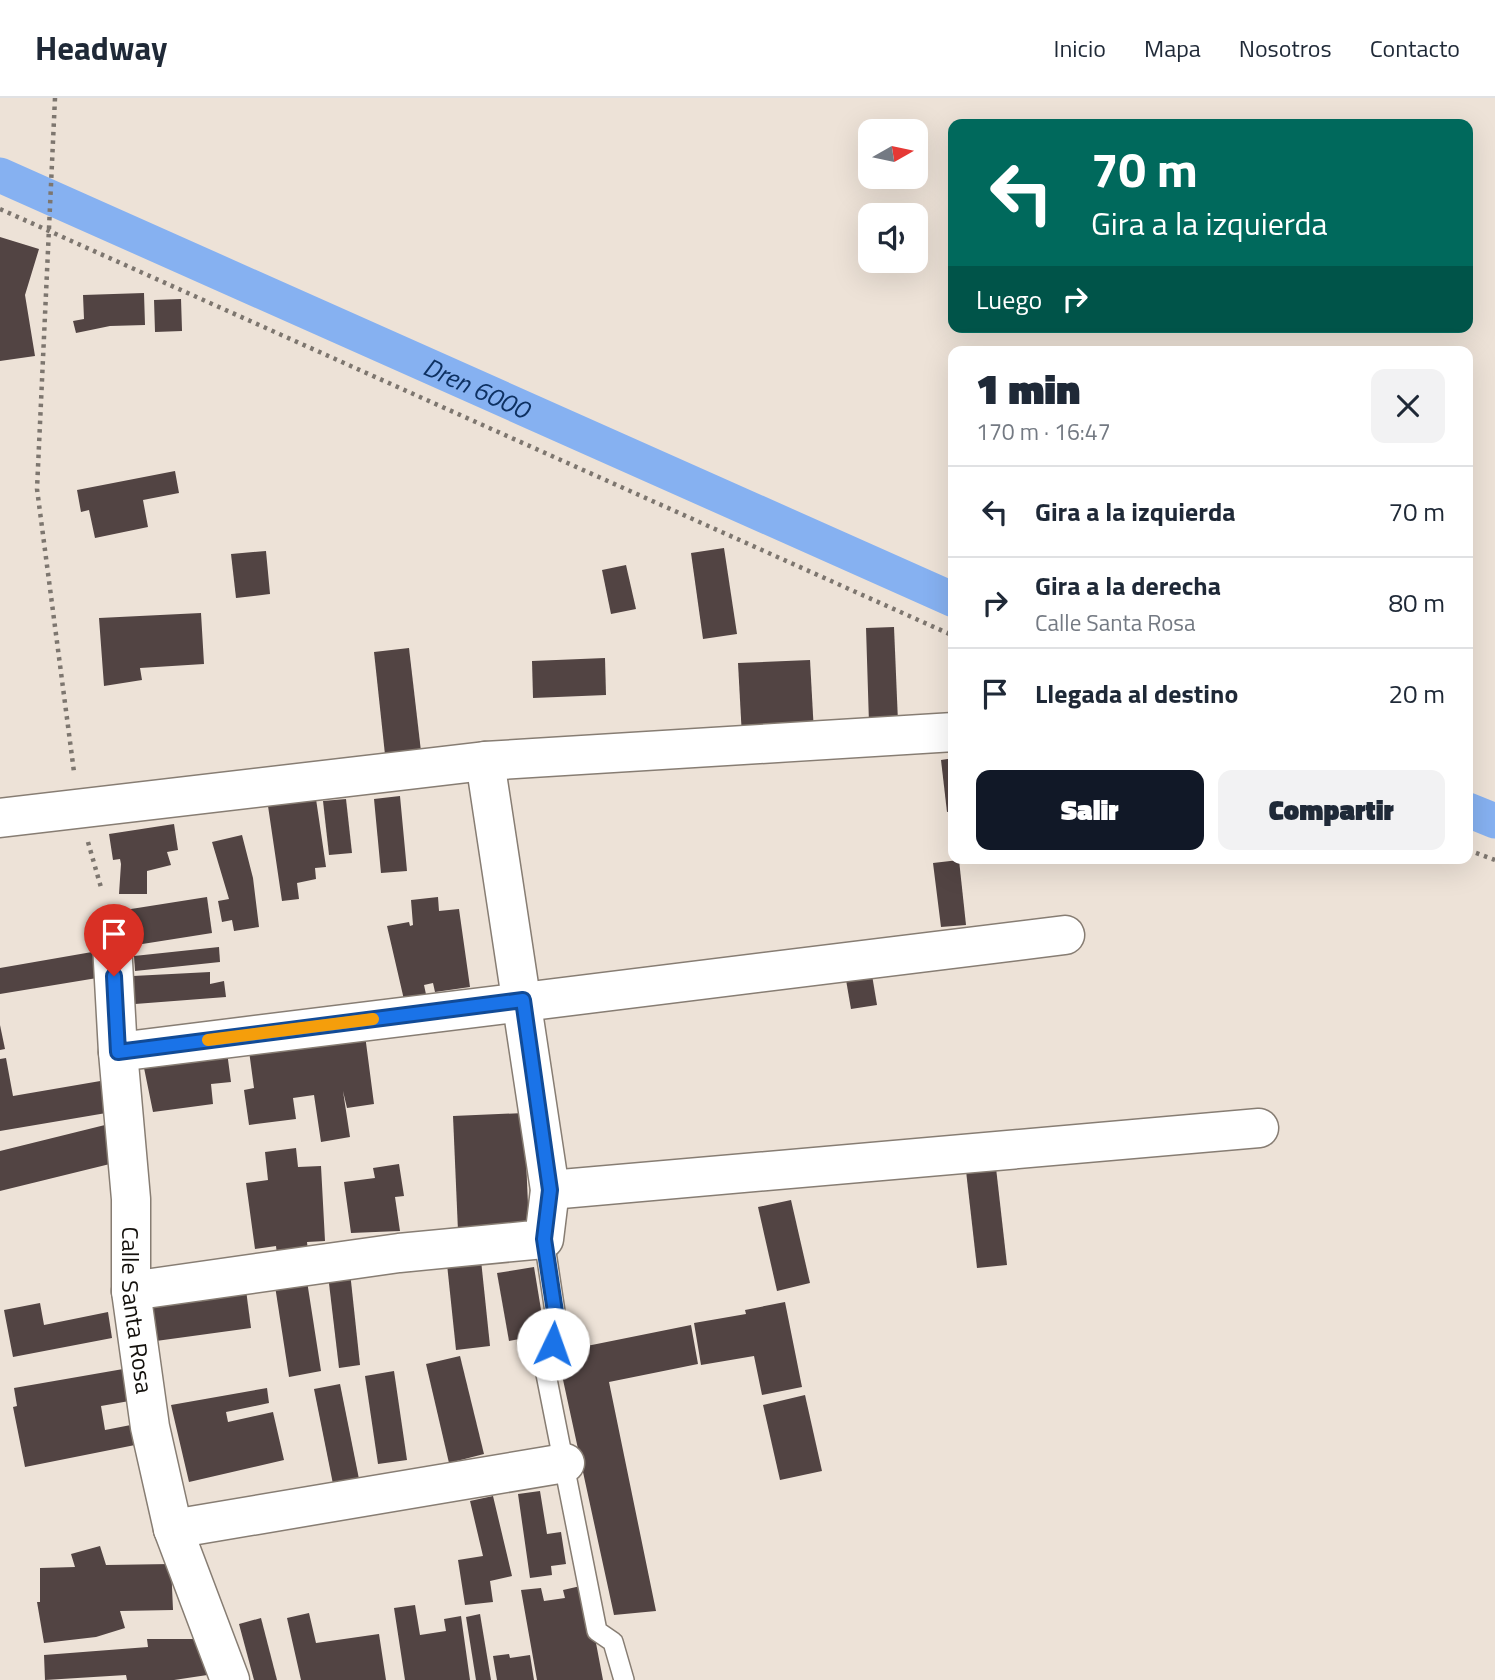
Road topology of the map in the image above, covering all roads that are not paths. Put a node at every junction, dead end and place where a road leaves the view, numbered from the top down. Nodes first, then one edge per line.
1 (948, 732) edge
2 (485, 761) junction
3 (0, 818) edge
4 (111, 926) road end
5 (1065, 935) dead end
6 (523, 1000) junction
7 (118, 1052) junction
8 (1259, 1128) dead end
9 (550, 1190) junction
10 (544, 1239) junction
11 (131, 1291) junction
12 (565, 1463) junction
13 (173, 1528) junction
14 (230, 1680) edge
15 (624, 1680) edge

1 - 2 street
2 - 3 street
2 - 6 street
4 - 7 street, Calle Santa Rosa
5 - 6 street
6 - 7 street
6 - 9 street
7 - 11 street, Calle Santa Rosa
8 - 9 street
9 - 10 street
10 - 11 street
10 - 12 lane
11 - 13 street, Calle Santa Rosa
12 - 13 street
12 - 15 lane
13 - 14 street, Calle Santa Rosa

